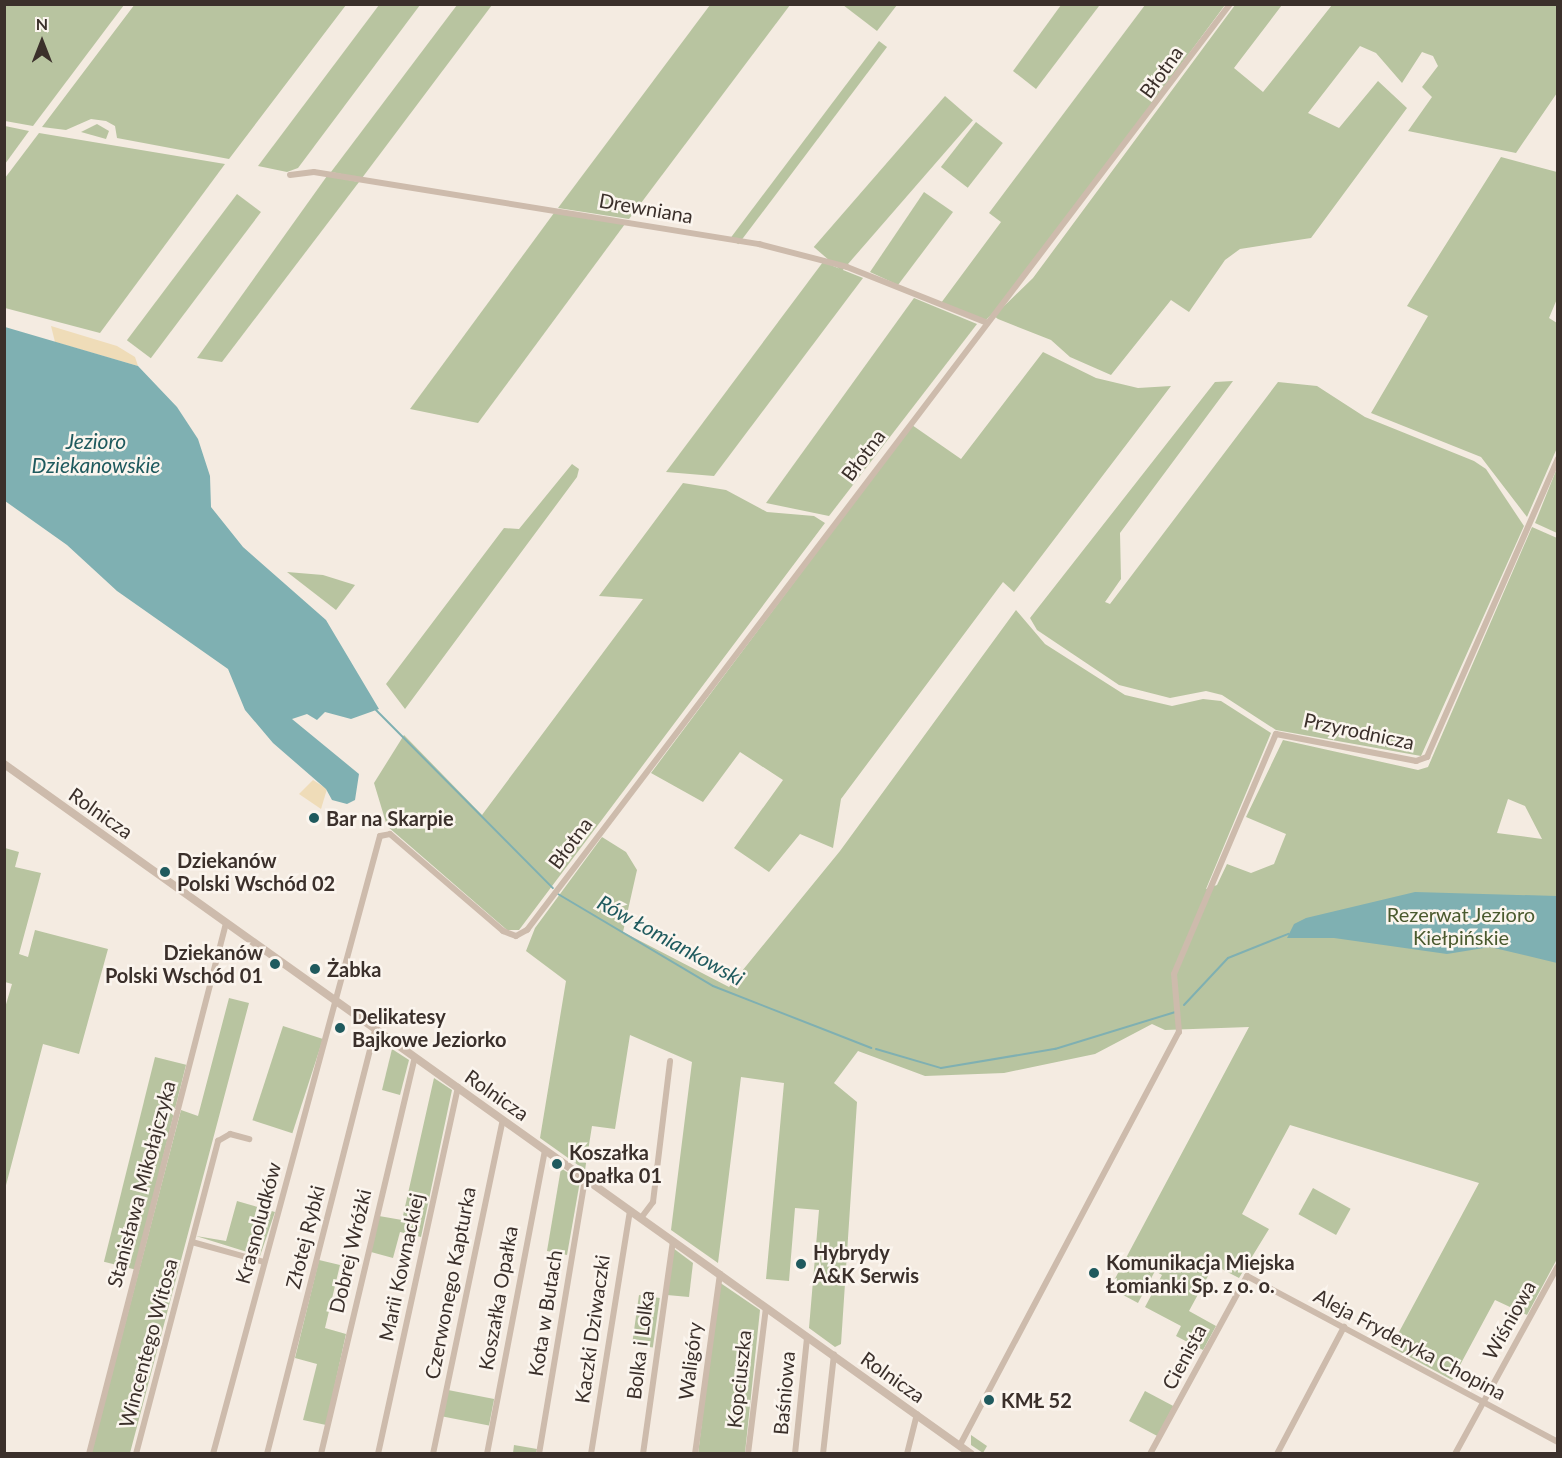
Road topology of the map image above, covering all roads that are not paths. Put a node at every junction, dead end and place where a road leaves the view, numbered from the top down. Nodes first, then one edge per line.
1 (1230, 4) edge
2 (290, 175) dead end
3 (986, 322) junction
4 (1557, 458) edge
5 (4, 764) edge
6 (226, 923) junction
7 (527, 930) joint
8 (334, 1000) junction
9 (375, 1029) junction
10 (415, 1057) junction
11 (670, 1062) dead end
12 (458, 1087) junction
13 (503, 1120) junction
14 (249, 1139) dead end
15 (545, 1149) junction
16 (585, 1179) junction
17 (630, 1210) junction
18 (641, 1218) junction
19 (673, 1240) junction
20 (192, 1242) junction
21 (264, 1262) junction
22 (1557, 1266) edge
23 (720, 1274) junction
24 (1247, 1276) joint
25 (766, 1308) junction
26 (1344, 1327) junction
27 (807, 1337) junction
28 (834, 1355) junction
29 (1483, 1402) junction
30 (917, 1414) junction
31 (1557, 1442) edge
32 (960, 1445) junction
33 (89, 1454) edge
34 (135, 1454) edge
35 (213, 1454) edge
36 (267, 1454) edge
37 (321, 1454) edge
38 (378, 1454) edge
39 (433, 1454) edge
40 (487, 1454) edge
41 (539, 1454) edge
42 (591, 1454) edge
43 (643, 1454) edge
44 (695, 1454) edge
45 (748, 1454) edge
46 (795, 1454) edge
47 (823, 1454) edge
48 (907, 1454) edge
49 (971, 1454) edge
50 (1150, 1454) edge
51 (1277, 1454) edge
52 (1455, 1454) edge

1 - 3 street, Błotna
2 - 3 street, Drewniana
3 - 7 street, Błotna
4 - 32 street, Przyrodnicza
5 - 6 street, Rolnicza
6 - 8 street, Rolnicza
6 - 33 street, Stanisława Mikołajczyka
7 - 8 street, Krasnoludków
8 - 9 street, Rolnicza
8 - 21 street, Krasnoludków
9 - 10 street, Rolnicza
9 - 36 street, Złotej Rybki
10 - 12 street, Rolnicza
10 - 37 street, Dobrej Wróżki
11 - 18 street
12 - 13 street, Rolnicza
12 - 38 street, Marii Kownackiej
13 - 15 street, Rolnicza
13 - 39 street, Czerwonego Kapturka
14 - 20 street, Wincentego Witosa
15 - 16 street, Rolnicza
15 - 40 street, Koszałka Opałka
16 - 17 street, Rolnicza
16 - 41 street, Kota w Butach
17 - 18 street, Rolnicza
17 - 42 street, Kaczki Dziwaczki
18 - 19 street, Rolnicza
19 - 23 street, Rolnicza
19 - 43 street, Bolka i Lolka
20 - 21 street, Wincentego Witosa
20 - 34 street, Wincentego Witosa
21 - 35 street, Krasnoludków
22 - 29 street, Wiśniowa
23 - 25 street, Rolnicza
23 - 44 street, Waligóry
24 - 26 street, Aleja Fryderyka Chopina
24 - 50 street, Cienista
25 - 27 street, Rolnicza
25 - 45 street, Kopciuszka
26 - 29 street, Aleja Fryderyka Chopina
26 - 51 street
27 - 28 street, Rolnicza
27 - 46 street, Baśniowa
28 - 30 street, Rolnicza
28 - 47 street
29 - 31 street, Aleja Fryderyka Chopina
29 - 52 street, Wiśniowa
30 - 32 street, Rolnicza
30 - 48 street
32 - 49 street, Rolnicza

